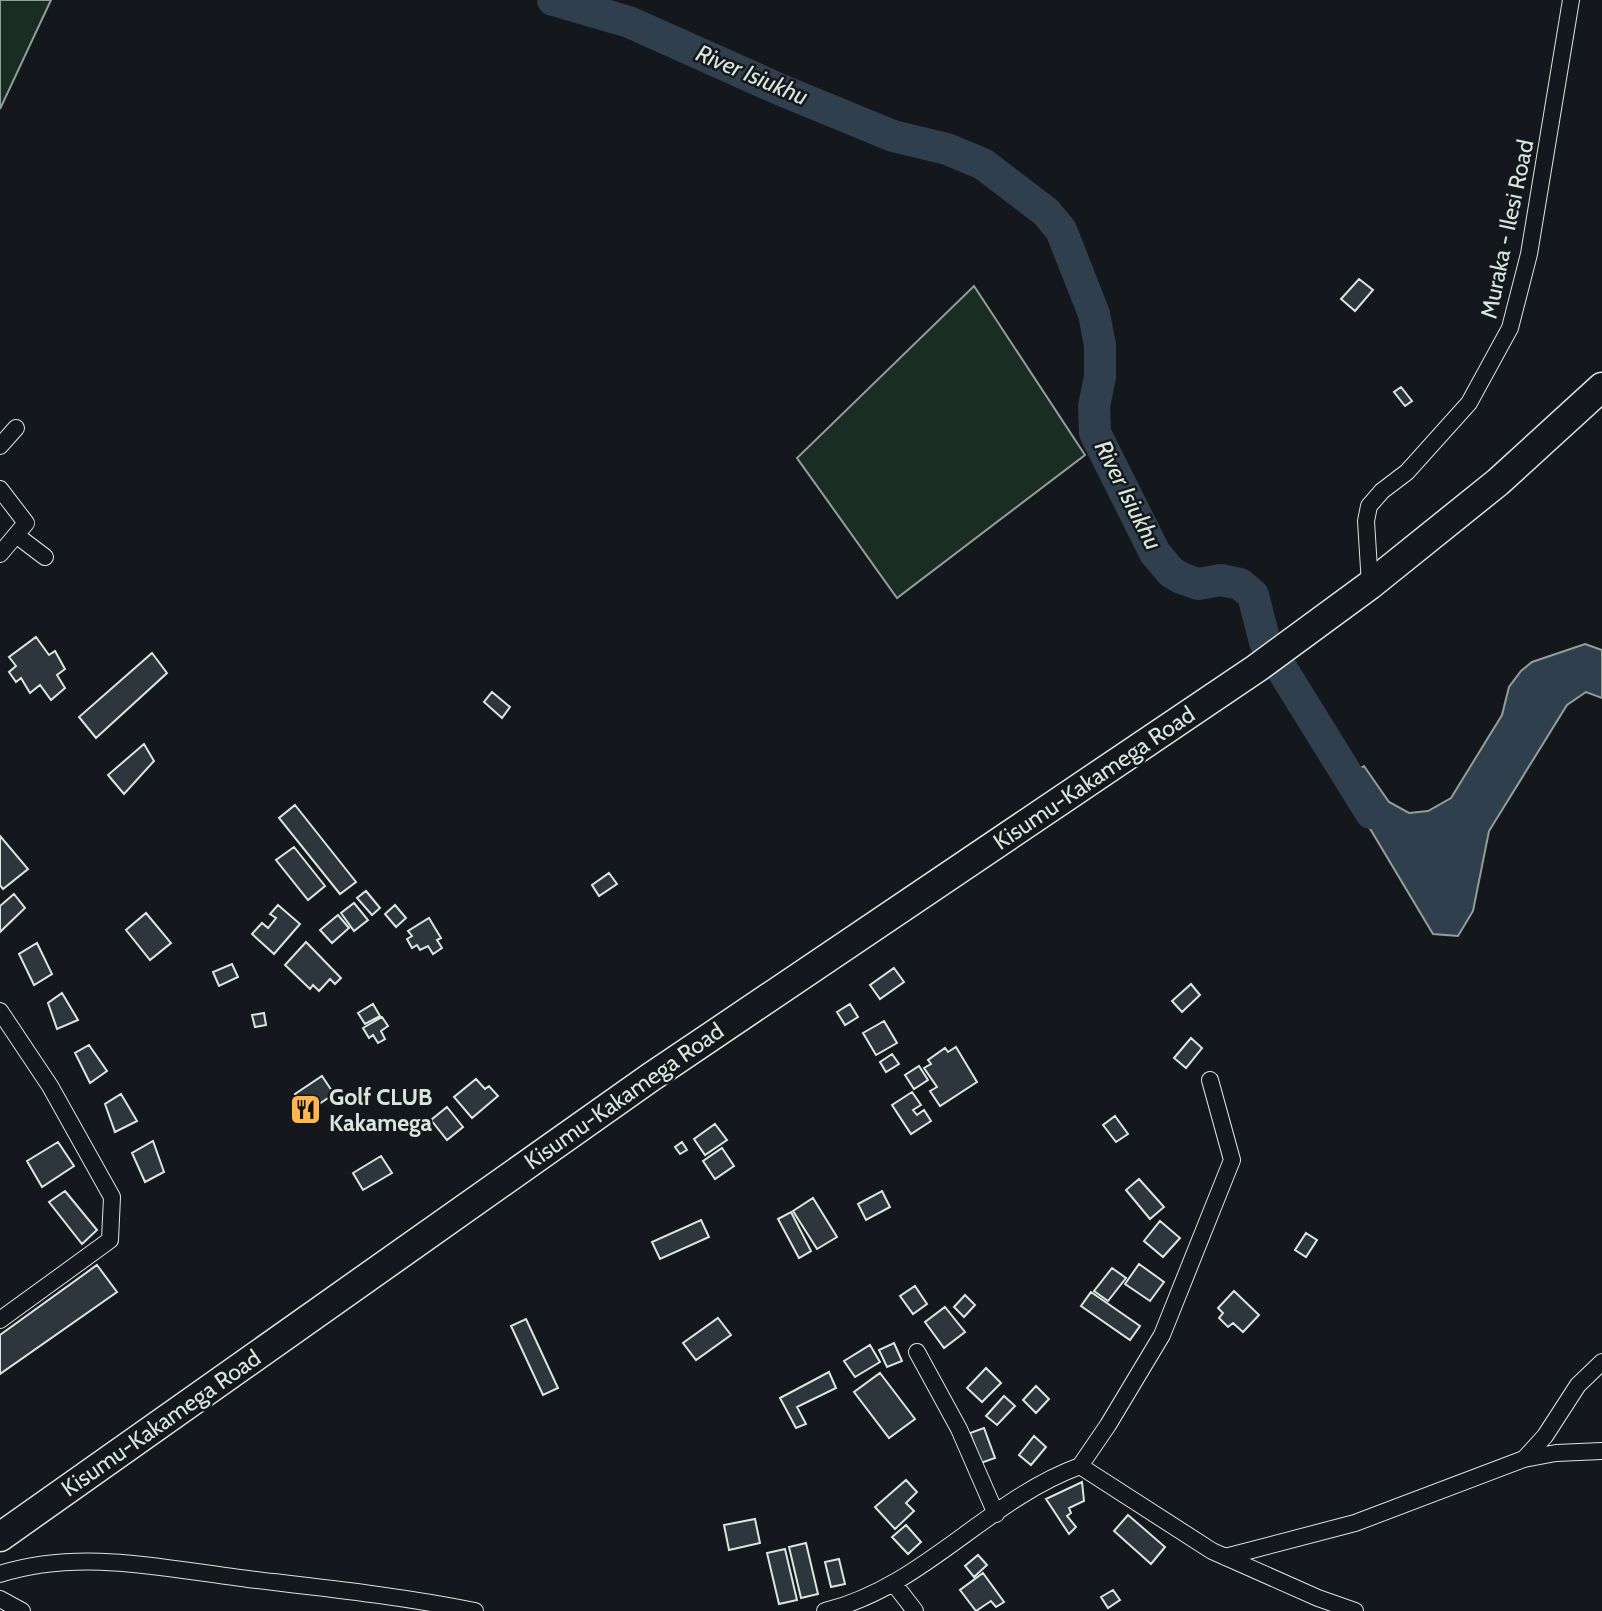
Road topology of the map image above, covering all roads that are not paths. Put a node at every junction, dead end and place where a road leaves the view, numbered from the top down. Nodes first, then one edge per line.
1 (1571, 0) edge
2 (1602, 387) edge
3 (16, 428) dead end
4 (0, 446) edge
5 (0, 489) edge
6 (16, 535) junction
7 (0, 554) edge
8 (45, 557) dead end
9 (1370, 585) junction
10 (0, 1011) edge
11 (1210, 1080) dead end
12 (0, 1320) edge
13 (917, 1352) dead end
14 (1602, 1362) edge
15 (1602, 1451) edge
16 (1524, 1460) junction
17 (1080, 1466) junction
18 (996, 1514) junction
19 (0, 1537) edge
20 (1225, 1557) junction
21 (0, 1574) edge
22 (895, 1585) junction
23 (0, 1599) edge
24 (22, 1611) edge
25 (475, 1611) edge
26 (825, 1611) edge
27 (915, 1611) edge
28 (1355, 1611) edge

1 - 9 street, Muraka - Ilesi Road
2 - 9 highway, Kisumu-Kakamega Road
3 - 4 street
5 - 6 street
6 - 7 street
6 - 8 street
9 - 19 highway, Kisumu-Kakamega Road
10 - 12 street
11 - 17 street
13 - 18 street
14 - 16 street
15 - 16 street
16 - 20 street
17 - 18 street
17 - 20 street
18 - 22 street
20 - 28 street
21 - 25 street
22 - 26 street
22 - 27 street
23 - 24 street

